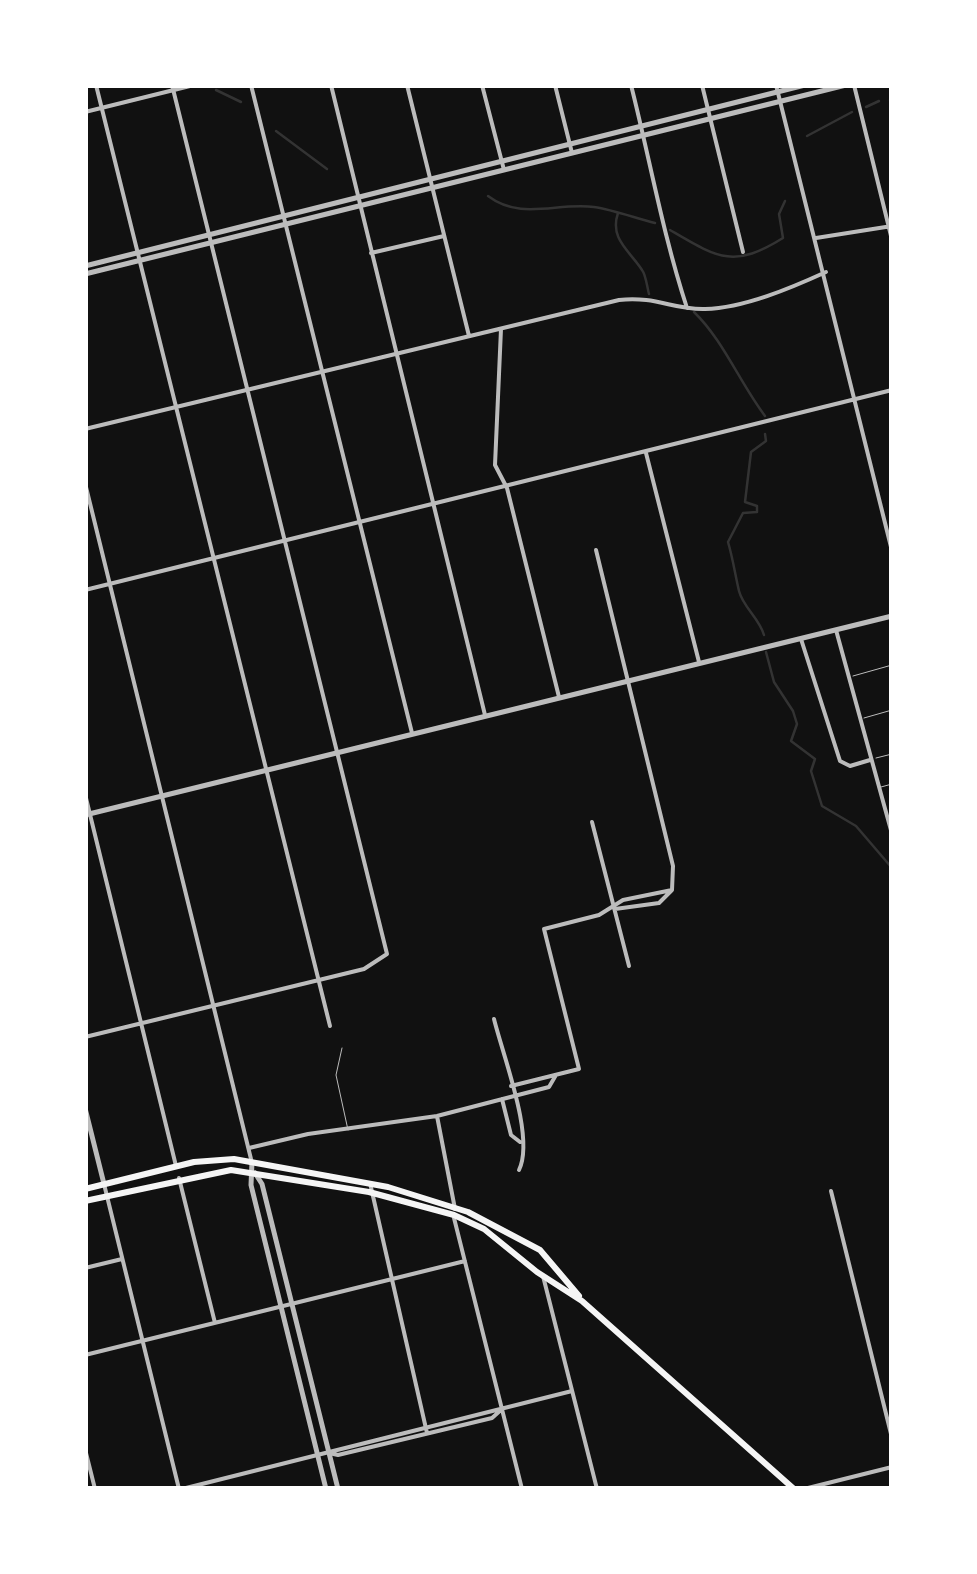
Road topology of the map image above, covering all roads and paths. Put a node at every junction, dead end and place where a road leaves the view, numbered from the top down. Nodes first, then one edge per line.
1 (96, 85) edge
2 (194, 85) edge
3 (251, 85) edge
4 (331, 85) edge
5 (407, 85) edge
6 (482, 85) edge
7 (556, 85) edge
8 (631, 85) edge
9 (702, 85) edge
10 (805, 85) edge
11 (846, 85) edge
12 (854, 85) edge
13 (172, 88) edge
14 (777, 88) edge
15 (780, 102) junction
16 (102, 108) junction
17 (708, 109) junction
18 (85, 112) edge
19 (710, 119) junction
20 (641, 126) junction
21 (644, 136) junction
22 (570, 144) junction
23 (572, 153) junction
24 (502, 160) junction
25 (504, 170) junction
26 (430, 178) junction
27 (432, 188) junction
28 (358, 196) junction
29 (360, 206) junction
30 (283, 215) junction
31 (286, 224) junction
32 (891, 224) edge
33 (208, 234) junction
34 (444, 236) junction
35 (816, 238) junction
36 (892, 240) edge
37 (211, 243) junction
38 (371, 252) junction
39 (743, 252) dead end
40 (139, 257) junction
41 (85, 266) edge
42 (826, 272) junction
43 (85, 274) edge
44 (687, 308) junction
45 (501, 329) junction
46 (469, 336) junction
47 (396, 351) junction
48 (322, 370) junction
49 (247, 388) junction
50 (892, 390) edge
51 (856, 399) junction
52 (176, 406) junction
53 (85, 429) edge
54 (646, 453) junction
55 (85, 482) edge
56 (507, 488) junction
57 (433, 505) junction
58 (359, 522) junction
59 (284, 540) junction
60 (596, 550) dead end
61 (892, 552) edge
62 (214, 558) junction
63 (111, 584) junction
64 (85, 590) edge
65 (892, 616) edge
66 (836, 630) junction
67 (801, 638) junction
68 (699, 662) junction
69 (892, 665) edge
70 (850, 677) junction
71 (630, 680) junction
72 (559, 697) junction
73 (892, 710) edge
74 (485, 715) junction
75 (860, 719) junction
76 (412, 733) junction
77 (337, 752) junction
78 (892, 754) edge
79 (870, 760) junction
80 (267, 769) junction
81 (892, 784) edge
82 (878, 788) junction
83 (85, 794) edge
84 (162, 796) junction
85 (87, 814) edge
86 (592, 822) dead end
87 (891, 835) edge
88 (672, 890) junction
89 (614, 910) junction
90 (629, 966) dead end
91 (318, 981) junction
92 (214, 1006) junction
93 (494, 1019) dead end
94 (142, 1023) junction
95 (330, 1026) dead end
96 (85, 1037) edge
97 (342, 1048) dead end
98 (556, 1075) junction
99 (511, 1086) junction
100 (514, 1096) junction
101 (502, 1099) junction
102 (85, 1108) edge
103 (437, 1116) junction
104 (348, 1130) junction
105 (523, 1132) junction
106 (512, 1135) junction
107 (520, 1142) junction
108 (249, 1148) junction
109 (251, 1159) junction
110 (176, 1166) junction
111 (253, 1170) junction
112 (519, 1170) dead end
113 (179, 1178) junction
114 (104, 1184) junction
115 (370, 1188) junction
116 (85, 1189) edge
117 (831, 1191) dead end
118 (106, 1195) junction
119 (85, 1200) edge
120 (455, 1211) junction
121 (536, 1248) junction
122 (122, 1259) junction
123 (465, 1261) junction
124 (524, 1261) junction
125 (559, 1267) junction
126 (85, 1268) edge
127 (545, 1276) junction
128 (390, 1279) junction
129 (582, 1301) junction
130 (292, 1304) junction
131 (281, 1306) junction
132 (215, 1322) junction
133 (142, 1341) junction
134 (85, 1355) edge
135 (572, 1391) junction
136 (502, 1409) junction
137 (425, 1425) junction
138 (427, 1433) junction
139 (892, 1438) edge
140 (85, 1449) edge
141 (329, 1453) junction
142 (318, 1455) junction
143 (892, 1467) edge
144 (94, 1489) edge
145 (180, 1489) edge
146 (326, 1489) edge
147 (338, 1489) edge
148 (522, 1489) edge
149 (598, 1489) edge
150 (794, 1489) edge
151 (804, 1489) edge

1 - 16 street
2 - 13 street
3 - 30 street
4 - 28 street
5 - 26 street
6 - 24 street
7 - 22 street
8 - 20 street
9 - 17 street
10 - 14 street
11 - 15 street
12 - 32 street
13 - 16 street
13 - 33 street
14 - 15 street
14 - 17 street
15 - 19 street
15 - 35 street
16 - 18 street
16 - 40 street
17 - 19 street
17 - 20 street
19 - 21 street
19 - 39 street
20 - 21 street
20 - 22 street
21 - 23 street
21 - 44 street
22 - 23 street
22 - 24 street
23 - 25 street
24 - 25 street
24 - 26 street
25 - 27 street
26 - 27 street
26 - 28 street
27 - 29 street
27 - 34 street
28 - 29 street
28 - 30 street
29 - 31 street
29 - 38 street
30 - 31 street
30 - 33 street
31 - 37 street
31 - 48 street
32 - 35 street
32 - 36 street
33 - 37 street
33 - 40 street
34 - 38 street
34 - 46 street
35 - 42 street
37 - 40 street
37 - 49 street
38 - 47 street
40 - 41 street
40 - 43 street
40 - 52 street
42 - 44 street
42 - 51 street
44 - 45 street
45 - 46 street
45 - 56 street
46 - 47 street
47 - 48 street
47 - 57 street
48 - 49 street
48 - 58 street
49 - 52 street
49 - 59 street
50 - 51 street
51 - 54 street
51 - 61 street
52 - 53 street
52 - 62 street
54 - 56 street
54 - 68 street
55 - 63 street
56 - 57 street
56 - 72 street
57 - 58 street
57 - 74 street
58 - 59 street
58 - 76 street
59 - 62 street
59 - 77 street
60 - 71 street
62 - 63 street
62 - 80 street
63 - 64 street
63 - 84 street
65 - 66 street
66 - 67 street
66 - 70 street
67 - 68 street
67 - 79 street
68 - 71 street
69 - 70 lane
70 - 75 street
71 - 72 street
71 - 88 street
72 - 74 street
73 - 75 lane
74 - 76 street
75 - 79 street
76 - 77 street
77 - 80 street
77 - 91 street
78 - 79 lane
79 - 82 street
80 - 84 street
80 - 91 street
81 - 82 lane
82 - 87 street
83 - 85 street
84 - 85 street
84 - 92 street
85 - 94 street
86 - 89 street
88 - 89 street
88 - 89 street
89 - 90 street
89 - 98 street
91 - 92 street
91 - 95 street
92 - 94 street
92 - 108 street
93 - 99 street
94 - 96 street
94 - 110 street
97 - 104 lane
98 - 99 street
98 - 100 street
99 - 100 street
100 - 101 street
100 - 105 street
101 - 103 street
101 - 106 street
102 - 114 street
103 - 104 street
103 - 120 street
104 - 108 street
105 - 106 street
105 - 107 street
106 - 107 street
107 - 112 street
108 - 109 street
109 - 110 main road
109 - 111 street
109 - 115 main road
110 - 114 main road
111 - 113 main road
111 - 115 main road
111 - 130 street
111 - 131 street
113 - 118 main road
113 - 132 street
114 - 116 main road
114 - 118 street
115 - 120 main road
115 - 128 street
117 - 139 street
118 - 119 main road
118 - 122 street
120 - 121 main road
120 - 123 street
120 - 124 main road
121 - 124 main road
121 - 125 main road
122 - 126 street
122 - 133 street
123 - 128 street
123 - 136 street
124 - 127 main road
125 - 127 main road
125 - 129 main road
127 - 129 main road
127 - 135 street
128 - 130 street
128 - 137 street
129 - 150 main road
130 - 131 street
130 - 141 street
131 - 132 street
131 - 142 street
132 - 133 street
133 - 134 street
133 - 145 street
135 - 136 street
135 - 149 street
136 - 137 street
136 - 138 street
136 - 148 street
137 - 138 street
137 - 141 street
138 - 141 street
140 - 144 street
141 - 142 street
141 - 147 street
142 - 145 street
142 - 146 street
143 - 151 street

